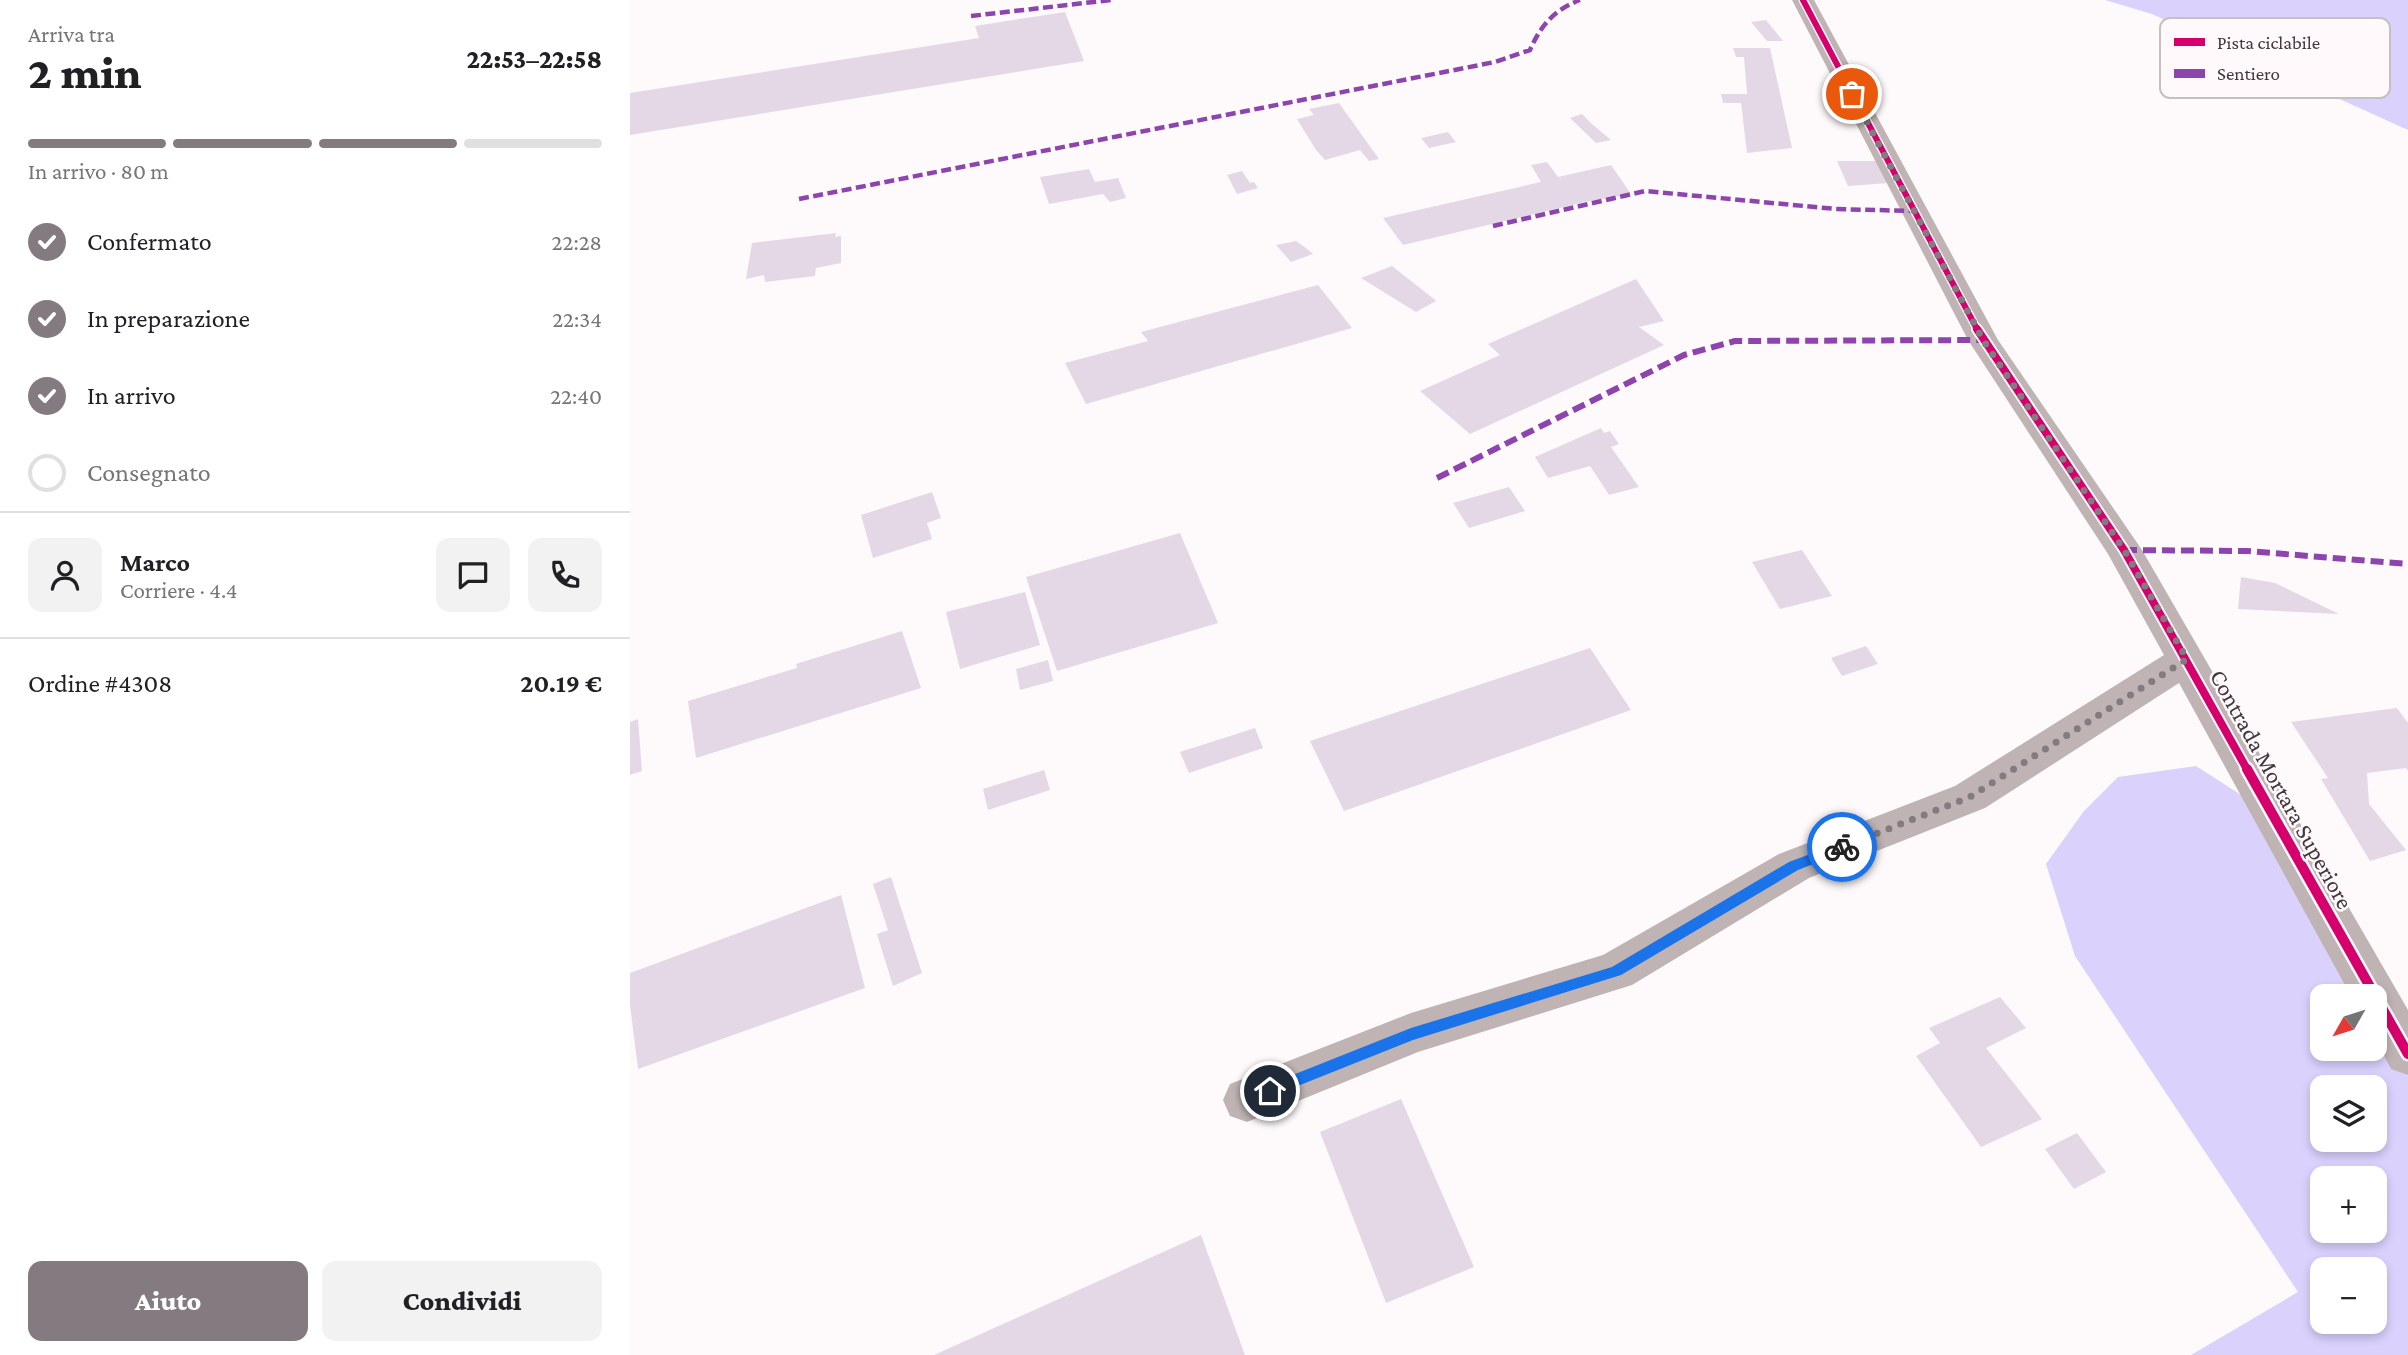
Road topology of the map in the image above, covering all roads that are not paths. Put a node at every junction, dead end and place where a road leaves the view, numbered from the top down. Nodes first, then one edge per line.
1 (1803, 0) edge
2 (2187, 659) junction
3 (2408, 1054) edge
4 (1247, 1100) dead end

1 - 2 street, Contrada Mortara Superiore
2 - 3 street, Contrada Mortara Superiore
2 - 4 street

